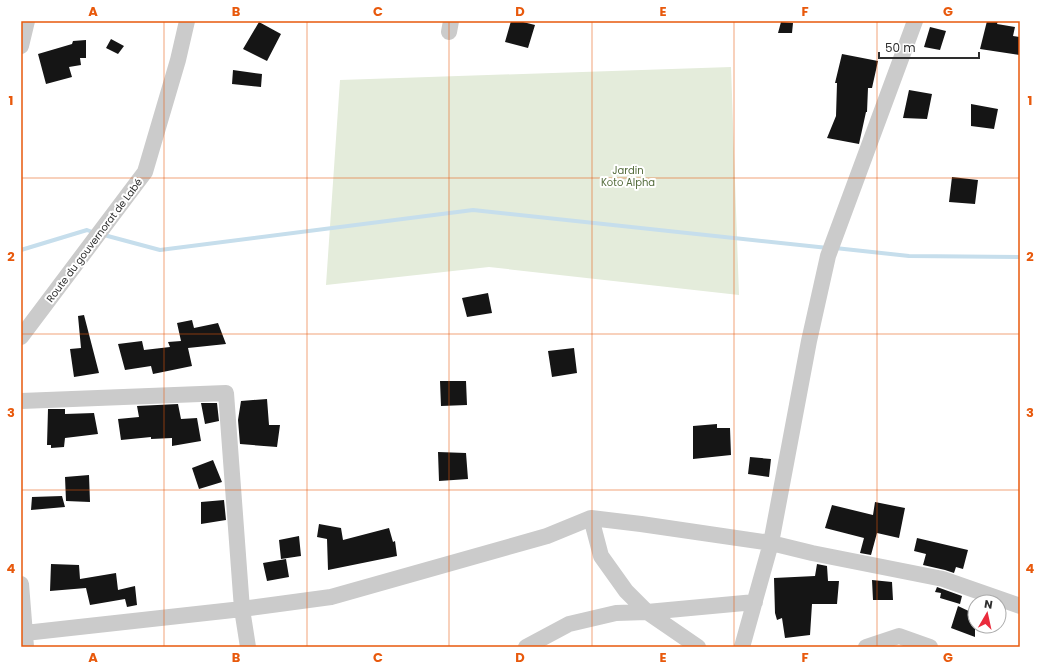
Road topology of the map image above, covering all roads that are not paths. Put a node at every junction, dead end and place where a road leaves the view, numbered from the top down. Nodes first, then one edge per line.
1 (27, 21) edge
2 (187, 21) edge
3 (915, 21) edge
4 (21, 46) edge
5 (21, 337) edge
6 (21, 401) edge
7 (591, 518) junction
8 (771, 543) junction
9 (21, 584) edge
10 (755, 602) junction
11 (1020, 606) edge
12 (242, 609) junction
13 (647, 612) junction
14 (25, 640) edge
15 (248, 647) edge
16 (526, 647) edge
17 (698, 647) edge
18 (742, 647) edge
19 (866, 647) edge
20 (930, 647) edge

1 - 4 street
2 - 5 street, Route du gouvernorat de Labé
3 - 8 street
6 - 12 street
7 - 8 street
7 - 12 street
7 - 13 street
8 - 10 street
8 - 11 street
9 - 14 street
10 - 13 street
10 - 18 street
12 - 14 street
12 - 15 street
13 - 16 street
13 - 17 street
19 - 20 street

